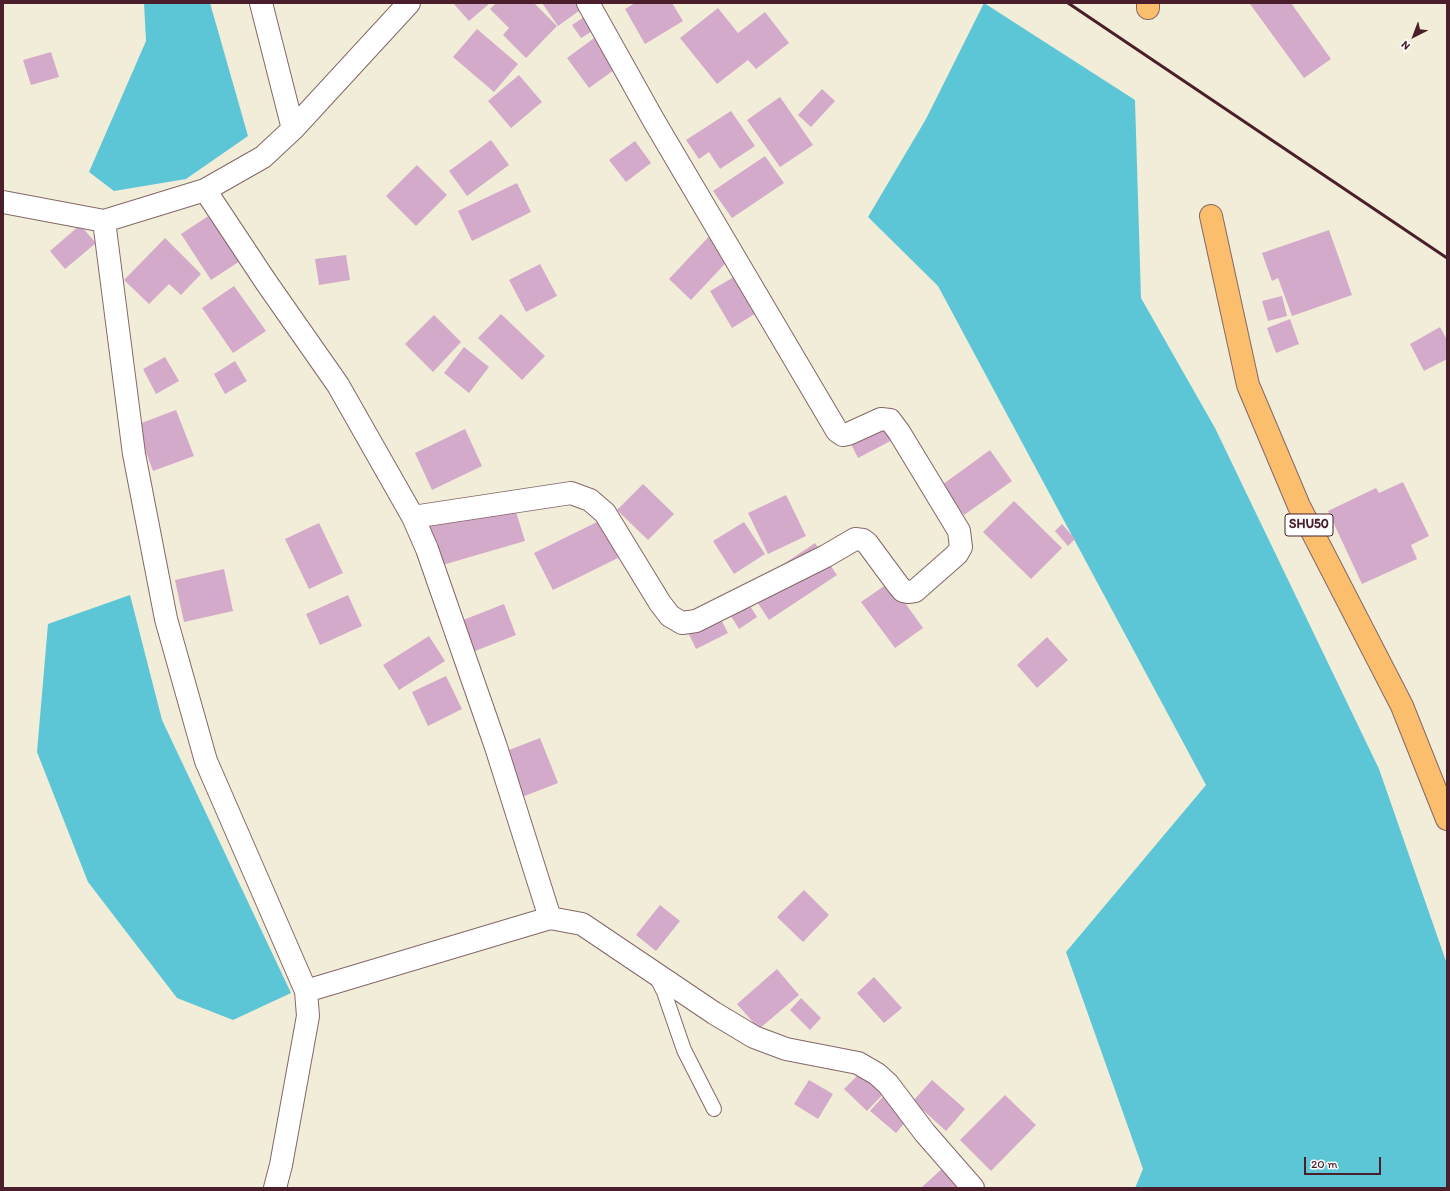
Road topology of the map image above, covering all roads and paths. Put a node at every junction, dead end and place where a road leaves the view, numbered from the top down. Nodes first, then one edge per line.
1 (261, 3) edge
2 (409, 3) edge
3 (588, 3) edge
4 (293, 129) junction
5 (204, 190) junction
6 (3, 202) edge
7 (1211, 216) dead end
8 (104, 221) junction
9 (413, 517) junction
10 (1447, 819) edge
11 (550, 918) junction
12 (655, 974) junction
13 (306, 991) junction
14 (714, 1109) dead end
15 (275, 1188) edge
16 (973, 1188) edge

1 - 4 street
2 - 4 street
3 - 9 street
4 - 5 street
5 - 8 street
5 - 9 street
6 - 8 street
7 - 10 main road, SHU50
8 - 13 street
9 - 11 street
11 - 12 street
11 - 13 street
12 - 14 lane
12 - 16 street
13 - 15 street

